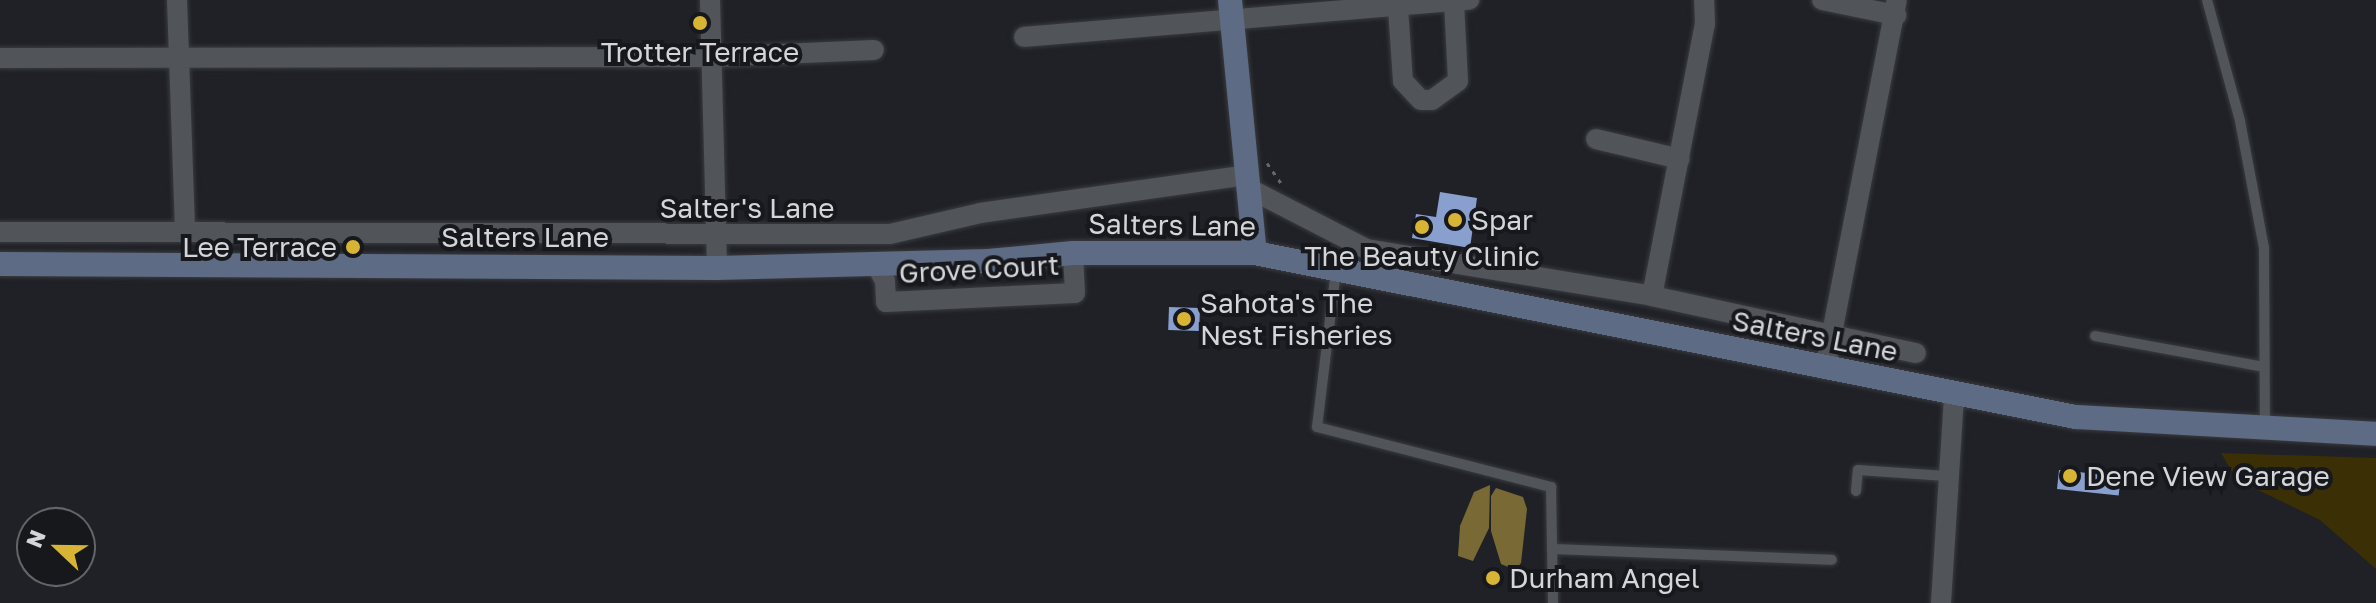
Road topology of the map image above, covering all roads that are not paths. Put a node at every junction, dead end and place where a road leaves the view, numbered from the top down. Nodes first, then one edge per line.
1 (177, 0) edge
2 (710, 0) edge
3 (1704, 0) edge
4 (1822, 0) edge
5 (2207, 0) edge
6 (1461, 1) edge
7 (1896, 7) edge
8 (1398, 8) junction
9 (1231, 10) edge
10 (1024, 37) dead end
11 (874, 50) dead end
12 (711, 57) junction
13 (0, 58) edge
14 (179, 59) junction
15 (1596, 139) dead end
16 (1680, 159) junction
17 (1249, 182) junction
18 (0, 232) edge
19 (185, 233) junction
20 (715, 237) junction
21 (1073, 253) junction
22 (1255, 253) junction
23 (0, 264) edge
24 (877, 266) junction
25 (717, 268) junction
26 (1336, 270) junction
27 (1652, 296) junction
28 (2095, 336) dead end
29 (1832, 337) junction
30 (1916, 353) dead end
31 (2264, 367) junction
32 (1825, 369) junction
33 (1954, 395) junction
34 (2265, 428) junction
35 (2376, 434) edge
36 (1946, 476) junction
37 (1856, 491) dead end
38 (1552, 549) junction
39 (1832, 560) dead end
40 (1553, 603) edge
41 (1941, 603) edge

1 - 14 street
2 - 12 street
3 - 16 street
4 - 7 street
5 - 31 lane
6 - 8 street
6 - 8 street
7 - 29 street
8 - 9 street
9 - 10 street
9 - 17 main road
11 - 12 street
12 - 14 street
12 - 20 street
13 - 14 street
14 - 19 street
15 - 16 street
16 - 27 street
17 - 20 street, Salter's Lane
17 - 22 main road
17 - 27 street
18 - 19 street, Salter's Lane
19 - 20 street, Salter's Lane
20 - 25 street
21 - 22 main road, Salters Lane
21 - 24 main road, Salters Lane
21 - 24 street, Grove Court
22 - 26 main road, Salters Lane
23 - 25 main road, Salters Lane
24 - 25 main road, Salters Lane
26 - 32 main road, Salters Lane
26 - 38 lane
27 - 29 street
28 - 31 lane
29 - 30 street
29 - 32 street
31 - 34 lane
32 - 33 main road, Salters Lane
33 - 34 main road, Salters Lane
33 - 36 street
34 - 35 main road, Salters Lane
36 - 37 lane
36 - 41 street
38 - 39 lane
38 - 40 lane

